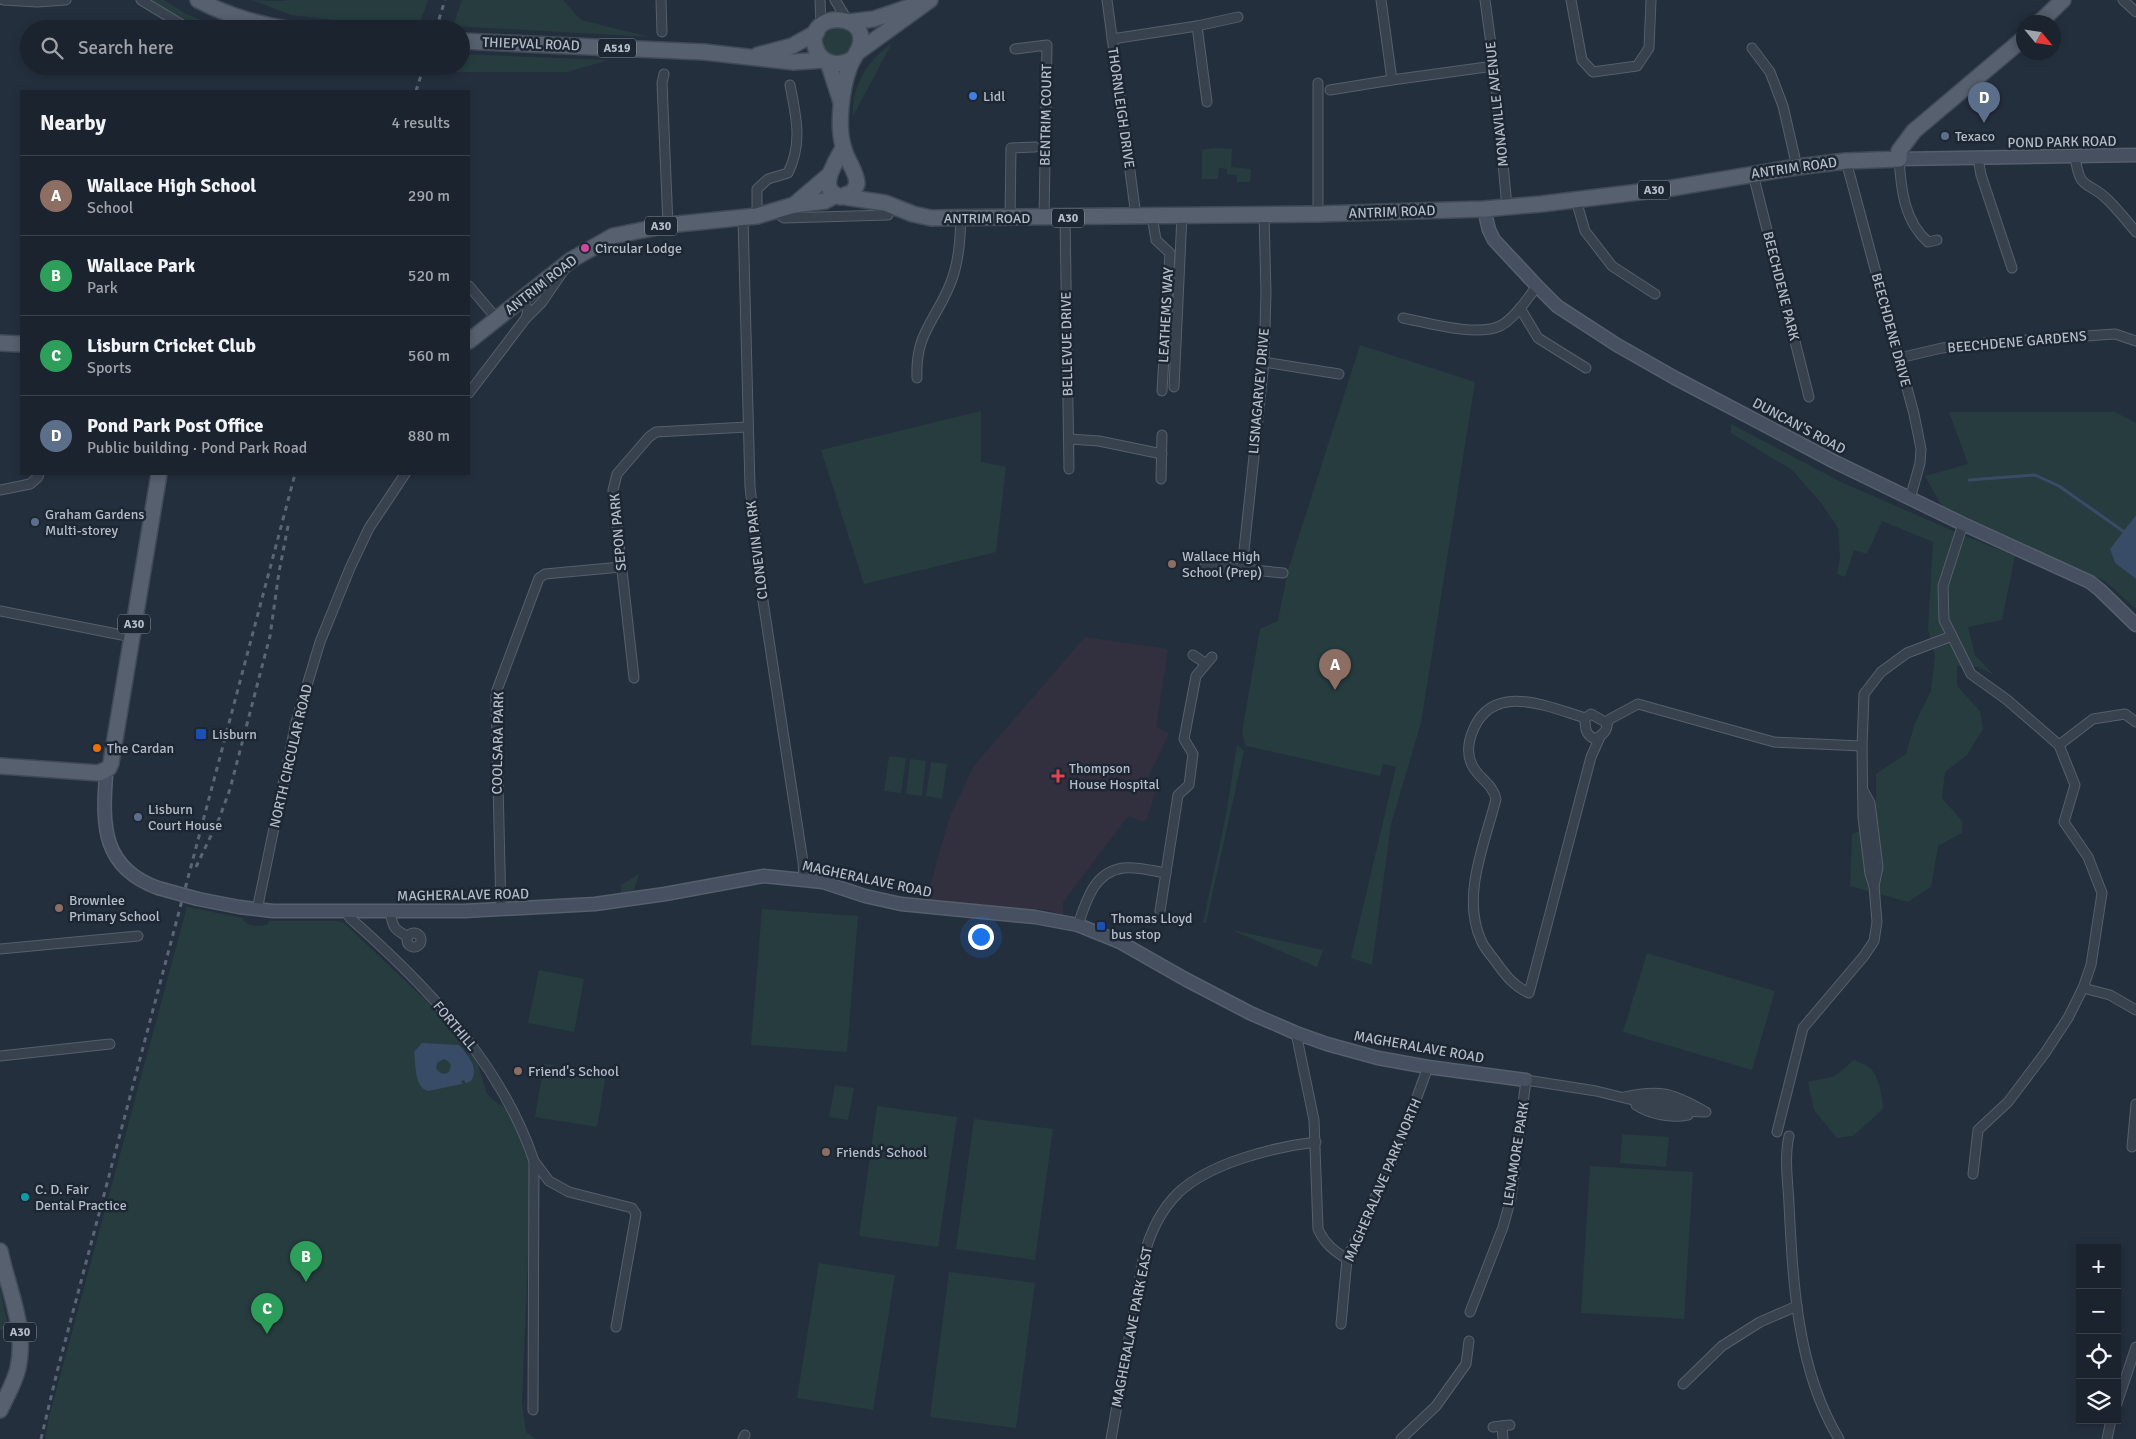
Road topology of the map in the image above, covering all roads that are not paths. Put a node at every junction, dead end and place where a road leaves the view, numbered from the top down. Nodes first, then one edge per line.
1 (3, 0) edge
2 (66, 0) edge
3 (141, 0) edge
4 (198, 0) edge
5 (661, 0) edge
6 (820, 0) edge
7 (835, 0) edge
8 (929, 0) edge
9 (1107, 0) edge
10 (1380, 0) edge
11 (1485, 0) edge
12 (1571, 0) edge
13 (1651, 0) edge
14 (2063, 0) edge
15 (2123, 0) edge
16 (218, 5) edge
17 (2136, 12) edge
18 (2047, 15) edge
19 (1238, 17) dead end
20 (174, 20) edge
21 (249, 20) edge
22 (849, 21) junction
23 (1197, 26) junction
24 (819, 29) junction
25 (662, 32) dead end
26 (1112, 38) junction
27 (470, 41) edge
28 (2016, 45) edge
29 (1752, 48) dead end
30 (1015, 49) dead end
31 (856, 55) junction
32 (751, 56) junction
33 (826, 61) junction
34 (1494, 66) junction
35 (664, 74) dead end
36 (1392, 80) junction
37 (1318, 84) dead end
38 (790, 85) dead end
39 (1330, 90) dead end
40 (841, 102) junction
41 (1207, 102) dead end
42 (1035, 147) dead end
43 (843, 148) junction
44 (2075, 156) junction
45 (2136, 156) edge
46 (1978, 158) junction
47 (1899, 159) junction
48 (1846, 161) junction
49 (1797, 167) junction
50 (854, 173) junction
51 (831, 174) junction
52 (1753, 174) junction
53 (840, 196) junction
54 (1576, 200) junction
55 (794, 206) junction
56 (1507, 207) junction
57 (886, 209) junction
58 (1484, 209) junction
59 (775, 212) junction
60 (1182, 214) junction
61 (1264, 214) junction
62 (1318, 214) junction
63 (841, 216) junction
64 (1136, 216) junction
65 (1152, 216) junction
66 (750, 217) junction
67 (961, 218) junction
68 (1010, 218) junction
69 (1044, 218) junction
70 (1065, 218) junction
71 (668, 225) junction
72 (2136, 232) edge
73 (1937, 240) dead end
74 (571, 260) junction
75 (2012, 268) dead end
76 (1537, 286) junction
77 (470, 287) edge
78 (1654, 294) dead end
79 (523, 300) junction
80 (1520, 308) junction
81 (526, 318) junction
82 (1403, 318) dead end
83 (497, 319) junction
84 (470, 340) edge
85 (2136, 341) edge
86 (0, 344) edge
87 (20, 344) edge
88 (1899, 358) junction
89 (1264, 362) junction
90 (1586, 368) dead end
91 (1339, 374) dead end
92 (917, 378) dead end
93 (1174, 387) dead end
94 (1162, 391) dead end
95 (470, 392) edge
96 (1809, 397) dead end
97 (747, 427) junction
98 (1162, 434) dead end
99 (1069, 439) junction
100 (1162, 454) junction
101 (1069, 469) dead end
102 (38, 475) edge
103 (159, 475) edge
104 (404, 475) edge
105 (1161, 479) dead end
106 (0, 490) edge
107 (1910, 499) junction
108 (1962, 524) junction
109 (1205, 565) dead end
110 (621, 567) junction
111 (1242, 569) junction
112 (1283, 573) dead end
113 (0, 611) edge
114 (2136, 625) edge
115 (1952, 636) junction
116 (132, 637) junction
117 (1193, 654) dead end
118 (634, 678) dead end
119 (1585, 718) junction
120 (2136, 722) edge
121 (1607, 723) junction
122 (1600, 737) junction
123 (2059, 745) junction
124 (1862, 746) junction
125 (0, 766) edge
126 (104, 771) junction
127 (1166, 873) junction
128 (804, 880) junction
129 (257, 910) junction
130 (501, 910) junction
131 (346, 912) junction
132 (390, 912) junction
133 (1160, 912) dead end
134 (1078, 925) junction
135 (138, 936) dead end
136 (408, 937) dead end
137 (0, 949) edge
138 (2083, 988) junction
139 (2136, 1010) edge
140 (1296, 1033) junction
141 (110, 1044) dead end
142 (0, 1056) edge
143 (1428, 1067) junction
144 (1526, 1080) junction
145 (1624, 1097) junction
146 (2136, 1104) edge
147 (1776, 1132) dead end
148 (1789, 1136) dead end
149 (1316, 1142) junction
150 (2132, 1147) dead end
151 (534, 1161) junction
152 (1973, 1174) dead end
153 (0, 1251) edge
154 (1347, 1259) junction
155 (1797, 1306) junction
156 (1470, 1312) dead end
157 (1341, 1324) dead end
158 (616, 1327) dead end
159 (1469, 1342) dead end
160 (2136, 1347) edge
161 (1683, 1384) dead end
162 (2121, 1391) edge
163 (0, 1410) edge
164 (533, 1410) dead end
165 (2111, 1424) edge
166 (1502, 1426) dead end
167 (1111, 1439) edge
168 (1401, 1439) edge
169 (1503, 1439) edge
170 (1839, 1439) edge
171 (2107, 1439) edge

1 - 2 street
3 - 20 street
4 - 16 main road
5 - 25 street
6 - 24 street
7 - 22 street
8 - 22 main road, A519
8 - 31 main road, A519
9 - 26 street, THORNLEIGH DRIVE
10 - 36 street
11 - 34 street, MONAVILLE AVENUE
12 - 13 street
14 - 18 main road
15 - 17 street
16 - 21 main road
19 - 23 street
22 - 24 main road, A519
22 - 31 main road
23 - 26 street
23 - 41 street
24 - 32 main road, THIEPVAL ROAD / A519
24 - 33 main road
26 - 64 street, THORNLEIGH DRIVE
27 - 32 main road, THIEPVAL ROAD / A519
28 - 47 main road
29 - 49 street
30 - 69 street, BENTRIM COURT
31 - 33 main road, A519
31 - 40 main road, A30
32 - 33 main road, THIEPVAL ROAD / A519
33 - 40 main road, A30
34 - 36 street
34 - 56 street, MONAVILLE AVENUE
35 - 71 street
36 - 39 street
37 - 62 street
38 - 66 street, CLONEVIN PARK
40 - 43 main road, A30
42 - 68 street, BENTRIM COURT
43 - 50 main road, A30
43 - 51 main road, A30
44 - 45 street, POND PARK ROAD
44 - 46 street, POND PARK ROAD
44 - 72 street
46 - 47 street, POND PARK ROAD
46 - 75 street
47 - 48 main road, ANTRIM ROAD / A30
47 - 73 street
48 - 49 main road, ANTRIM ROAD / A30
48 - 88 street, BEECHDENE DRIVE
49 - 52 main road, ANTRIM ROAD / A30
50 - 51 main road
50 - 53 main road
50 - 57 main road, ANTRIM ROAD / A30
51 - 53 main road
51 - 55 main road, ANTRIM ROAD / A30
52 - 54 main road, ANTRIM ROAD / A30
52 - 96 street, BEECHDENE PARK
53 - 55 main road, ANTRIM ROAD / A30
53 - 57 main road, ANTRIM ROAD / A30
53 - 63 street
54 - 56 main road, ANTRIM ROAD / A30
54 - 78 street
55 - 59 main road, ANTRIM ROAD / A30
56 - 58 main road, ANTRIM ROAD / A30
57 - 63 street
57 - 67 main road, ANTRIM ROAD / A30
58 - 62 main road, ANTRIM ROAD / A30
58 - 76 street, DUNCAN'S ROAD
59 - 63 street
59 - 66 main road, ANTRIM ROAD / A30
60 - 61 main road, ANTRIM ROAD / A30
60 - 65 main road, ANTRIM ROAD / A30
60 - 93 street
61 - 62 main road, ANTRIM ROAD / A30
61 - 89 street, LISNAGARVEY DRIVE
64 - 65 main road, ANTRIM ROAD / A30
64 - 70 main road, ANTRIM ROAD / A30
65 - 94 street, LEATHEMS WAY
66 - 71 main road, ANTRIM ROAD / A30
66 - 97 street, CLONEVIN PARK
67 - 68 main road, ANTRIM ROAD / A30
67 - 92 street
68 - 69 main road, ANTRIM ROAD / A30
69 - 70 main road, ANTRIM ROAD / A30
70 - 99 street, BELLEVUE DRIVE
71 - 74 main road, ANTRIM ROAD / A30
74 - 79 main road, ANTRIM ROAD / A30
74 - 81 street
76 - 80 street
76 - 107 street, DUNCAN'S ROAD
77 - 83 street
79 - 81 street
79 - 83 main road, ANTRIM ROAD / A30
80 - 82 street
80 - 90 street
81 - 95 street
83 - 84 main road, ANTRIM ROAD / A30
85 - 88 street, BEECHDENE GARDENS
86 - 87 main road
88 - 107 street, BEECHDENE DRIVE
89 - 91 street
89 - 111 street, LISNAGARVEY DRIVE
97 - 110 street, SEPON PARK
97 - 128 street, CLONEVIN PARK
98 - 100 street
99 - 100 street
99 - 101 street, BELLEVUE DRIVE
100 - 105 street
102 - 106 street
103 - 116 main road, A30
104 - 129 street, NORTH CIRCULAR ROAD
107 - 108 street, DUNCAN'S ROAD
108 - 114 street, DUNCAN'S ROAD
108 - 115 street
109 - 111 street
110 - 118 street, SEPON PARK
110 - 130 street, COOLSARA PARK
111 - 112 street
113 - 116 street
115 - 123 street
115 - 124 street
116 - 126 main road, A30
117 - 127 street
119 - 121 street
119 - 122 street
119 - 122 street
120 - 123 street
121 - 122 street
121 - 124 street
123 - 138 street
124 - 147 street
125 - 126 main road
126 - 129 street, MAGHERALAVE ROAD, bridge
127 - 133 street
127 - 134 street
128 - 130 street, MAGHERALAVE ROAD
128 - 134 street, MAGHERALAVE ROAD
129 - 131 street, MAGHERALAVE ROAD
130 - 132 street, MAGHERALAVE ROAD
131 - 132 street, MAGHERALAVE ROAD
131 - 151 street, FORTHILL
132 - 136 street
134 - 140 street, MAGHERALAVE ROAD
135 - 137 street
138 - 139 street
138 - 152 street
140 - 143 street, MAGHERALAVE ROAD
140 - 149 street
141 - 142 street
143 - 144 street, MAGHERALAVE ROAD
143 - 154 street, MAGHERALAVE PARK NORTH
144 - 145 street, MAGHERALAVE ROAD
144 - 156 street, LENAMORE PARK
145 - 145 street, MAGHERALAVE ROAD
146 - 150 street
148 - 155 street
149 - 154 street
149 - 167 street, MAGHERALAVE PARK EAST
151 - 158 street, FORTHILL
151 - 164 street, FORTHILL
153 - 163 main road, A30
154 - 157 street, MAGHERALAVE PARK NORTH
155 - 161 street
155 - 170 street
159 - 168 street
160 - 162 street
165 - 171 street
166 - 169 street

